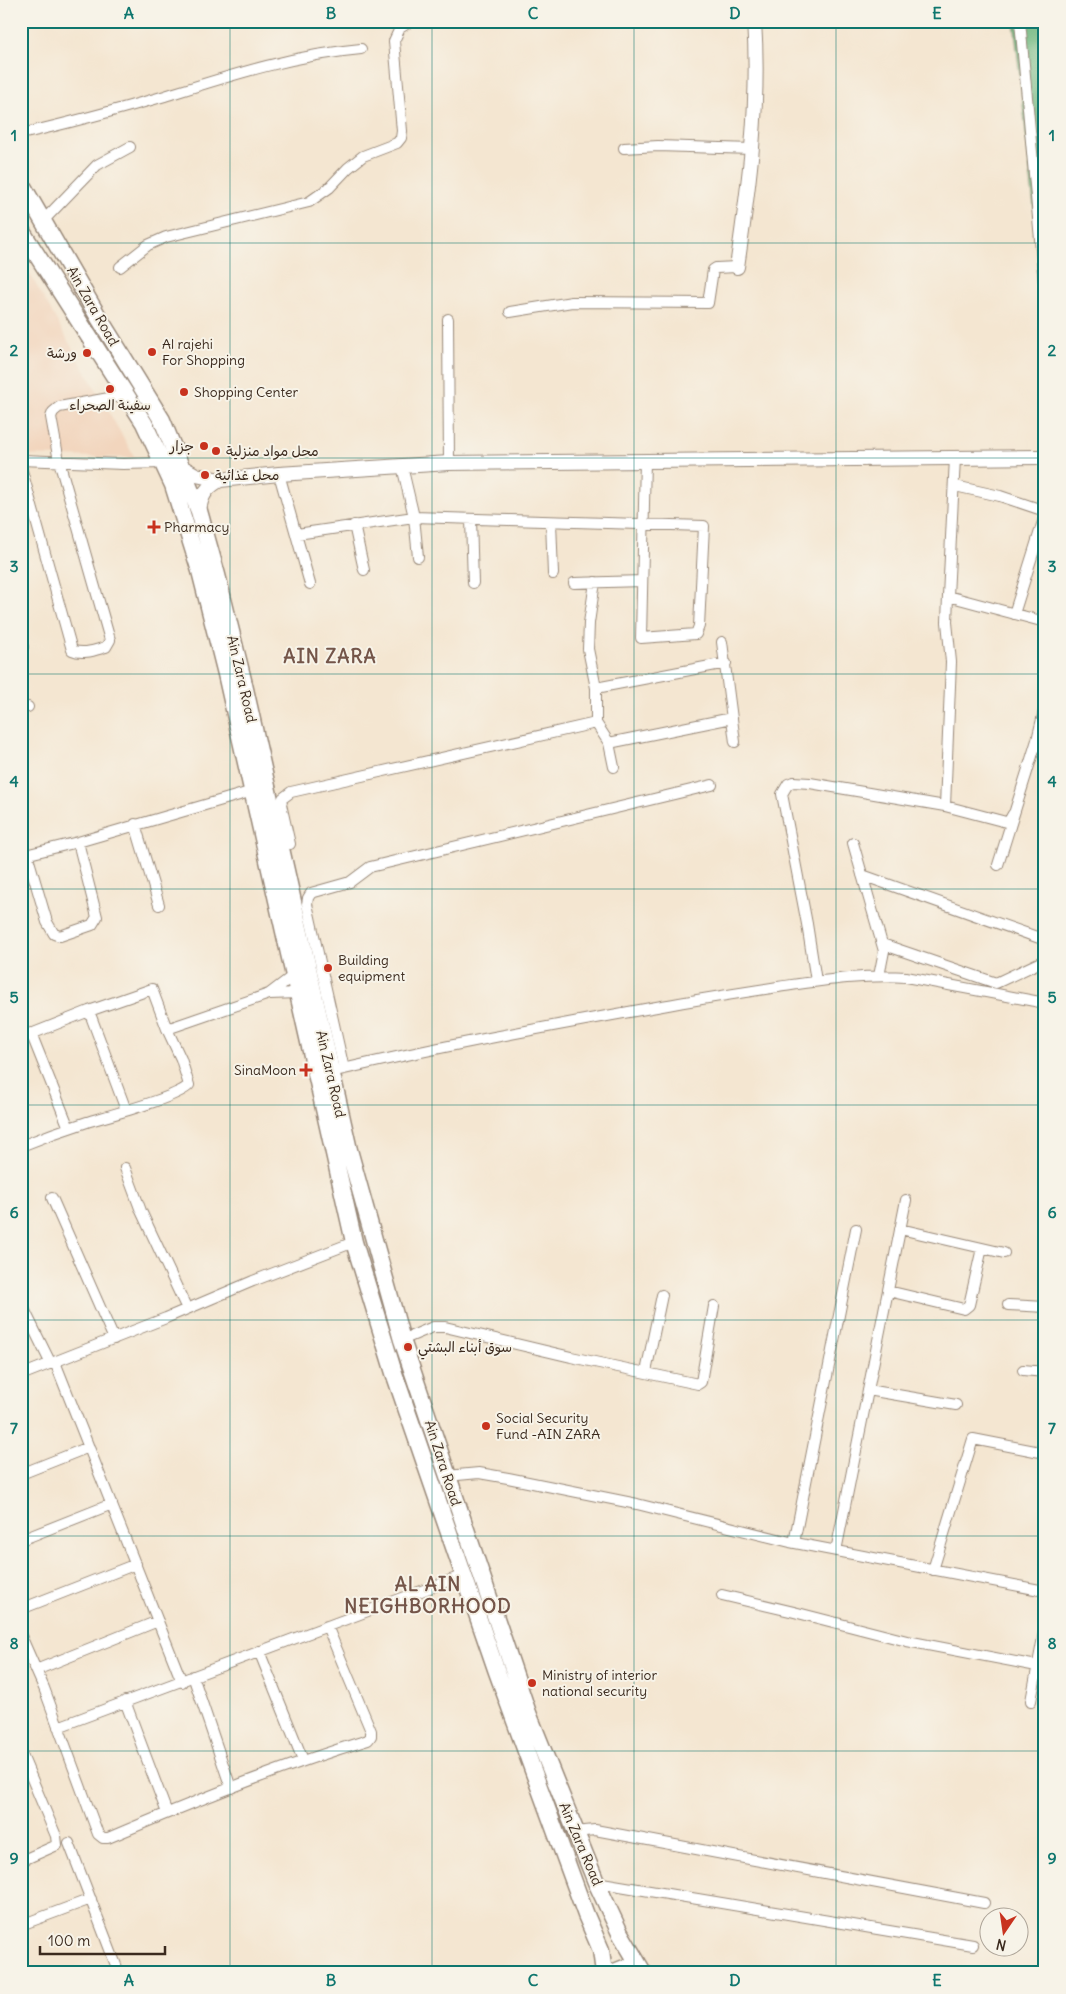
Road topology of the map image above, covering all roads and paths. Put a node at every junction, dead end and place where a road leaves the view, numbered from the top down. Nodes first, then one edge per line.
1 (411, 21) edge
2 (754, 21) edge
3 (1020, 21) edge
4 (360, 49) dead end
5 (21, 134) edge
6 (130, 147) dead end
7 (624, 148) dead end
8 (752, 149) junction
9 (21, 183) edge
10 (27, 202) edge
11 (44, 220) junction
12 (21, 230) edge
13 (120, 267) dead end
14 (737, 267) joint
15 (1045, 294) edge
16 (510, 312) dead end
17 (448, 319) dead end
18 (126, 395) junction
19 (1045, 457) edge
20 (955, 458) junction
21 (21, 460) edge
22 (645, 460) junction
23 (59, 461) junction
24 (163, 463) junction
25 (449, 463) junction
26 (402, 466) junction
27 (21, 467) edge
28 (182, 467) junction
29 (279, 474) junction
30 (220, 480) junction
31 (955, 486) junction
32 (199, 511) junction
33 (1045, 513) edge
34 (414, 517) junction
35 (472, 519) junction
36 (551, 522) junction
37 (354, 525) junction
38 (644, 526) junction
39 (297, 534) junction
40 (418, 556) dead end
41 (364, 570) dead end
42 (553, 574) dead end
43 (642, 581) junction
44 (595, 582) junction
45 (574, 583) dead end
46 (310, 584) dead end
47 (473, 584) dead end
48 (948, 596) junction
49 (1014, 614) junction
50 (1045, 622) edge
51 (722, 642) dead end
52 (726, 663) junction
53 (596, 688) junction
54 (1045, 707) edge
55 (732, 718) junction
56 (596, 723) junction
57 (1041, 738) edge
58 (735, 742) dead end
59 (609, 743) junction
60 (614, 767) dead end
61 (712, 785) dead end
62 (253, 791) junction
63 (945, 806) junction
64 (1013, 814) junction
65 (135, 824) junction
66 (78, 842) junction
67 (853, 843) dead end
68 (290, 844) dead end
69 (24, 855) edge
70 (998, 865) dead end
71 (862, 875) junction
72 (159, 905) dead end
73 (1045, 940) edge
74 (882, 944) junction
75 (1045, 960) edge
76 (294, 975) junction
77 (879, 976) junction
78 (816, 981) junction
79 (298, 993) junction
80 (269, 994) junction
81 (1045, 1003) edge
82 (88, 1011) junction
83 (167, 1029) junction
84 (31, 1033) junction
85 (21, 1038) edge
86 (337, 1070) junction
87 (126, 1110) junction
88 (69, 1128) junction
89 (21, 1146) edge
90 (124, 1168) dead end
91 (52, 1198) dead end
92 (906, 1200) dead end
93 (856, 1229) dead end
94 (900, 1229) junction
95 (354, 1242) junction
96 (982, 1248) junction
97 (1004, 1253) dead end
98 (888, 1292) junction
99 (662, 1295) dead end
100 (21, 1303) edge
101 (1008, 1305) dead end
102 (714, 1306) dead end
103 (1045, 1307) edge
104 (187, 1309) junction
105 (114, 1339) junction
106 (402, 1340) junction
107 (53, 1363) junction
108 (1023, 1370) dead end
109 (646, 1372) junction
110 (1045, 1372) edge
111 (21, 1375) edge
112 (868, 1390) junction
113 (956, 1405) dead end
114 (89, 1447) junction
115 (1045, 1453) edge
116 (21, 1474) edge
117 (447, 1476) junction
118 (112, 1504) junction
119 (21, 1540) edge
120 (794, 1543) junction
121 (836, 1551) junction
122 (136, 1564) junction
123 (934, 1570) junction
124 (464, 1575) junction
125 (1045, 1591) edge
126 (722, 1596) dead end
127 (21, 1609) edge
128 (158, 1621) junction
129 (328, 1626) junction
130 (1045, 1628) edge
131 (21, 1636) edge
132 (260, 1652) junction
133 (1037, 1666) junction
134 (36, 1670) junction
135 (193, 1676) junction
136 (182, 1682) junction
137 (125, 1701) junction
138 (1031, 1701) dead end
139 (58, 1727) junction
140 (22, 1755) edge
141 (303, 1760) junction
142 (25, 1775) edge
143 (231, 1788) junction
144 (167, 1813) junction
145 (575, 1832) junction
146 (69, 1843) dead end
147 (21, 1861) edge
148 (596, 1882) junction
149 (91, 1899) junction
150 (984, 1903) dead end
151 (21, 1925) edge
152 (627, 1945) junction
153 (973, 1945) dead end
154 (601, 1950) junction
155 (119, 1973) edge
156 (604, 1973) edge
157 (612, 1973) edge
158 (644, 1973) edge

1 - 13 street
2 - 8 main road
3 - 15 street
4 - 5 street
6 - 11 street
7 - 8 street
8 - 14 main road
9 - 10 main road, Ain Zara Road
10 - 11 main road, Ain Zara Road
11 - 28 main road, Ain Zara Road
12 - 18 main road, Ain Zara Road
14 - 16 street
17 - 25 street
18 - 23 street
18 - 24 main road, Ain Zara Road
19 - 20 main road
20 - 22 main road
20 - 31 street
21 - 23 street
22 - 25 main road
22 - 38 street
23 - 24 street
23 - 27 street
24 - 62 main road, Ain Zara Road
25 - 26 main road
26 - 29 main road
26 - 34 street
28 - 30 main road
28 - 32 main road, Ain Zara Road
29 - 30 main road
29 - 39 street
30 - 32 main road
31 - 33 street
31 - 48 street
32 - 86 main road, Ain Zara Road
33 - 49 street
34 - 35 street
34 - 37 street
34 - 40 street
35 - 36 street
35 - 47 street
36 - 38 street
36 - 42 street
37 - 39 street
37 - 41 street
38 - 43 street
38 - 43 street
39 - 46 street
43 - 44 street
44 - 45 street
44 - 53 street
48 - 49 street
48 - 63 street
49 - 50 street
51 - 52 street
52 - 53 street
52 - 55 street
53 - 56 street
54 - 57 street
55 - 58 street
55 - 59 street
56 - 59 street
56 - 68 street
57 - 64 street
59 - 60 street
61 - 86 street
62 - 65 street
62 - 76 main road, Ain Zara Road
63 - 64 street
63 - 78 street
64 - 70 street
65 - 66 street
65 - 72 street
66 - 69 street
66 - 69 street
67 - 71 street
71 - 73 street
71 - 74 street
74 - 75 street
74 - 77 street
76 - 79 main road, Ain Zara Road
76 - 80 street
77 - 78 street
77 - 81 street
78 - 86 street
79 - 80 street
79 - 95 main road, Ain Zara Road
80 - 83 street
82 - 83 street
82 - 84 street
82 - 87 street
83 - 87 street
84 - 85 street
84 - 88 street
86 - 106 main road, Ain Zara Road
87 - 88 street
88 - 89 street
90 - 104 street
91 - 105 street
92 - 94 street
93 - 120 street
94 - 96 street
94 - 98 street
95 - 104 street
95 - 124 main road, Ain Zara Road
96 - 97 street
96 - 98 street
98 - 112 street
99 - 109 street
100 - 107 street
101 - 103 street
102 - 109 street
104 - 105 street
105 - 107 street
106 - 109 street
106 - 117 main road, Ain Zara Road
107 - 111 street
107 - 114 street
108 - 110 street
112 - 113 street
112 - 121 street
114 - 116 street
114 - 118 street
115 - 123 street
117 - 120 street
117 - 145 main road, Ain Zara Road
118 - 119 street
118 - 122 street
120 - 121 street
121 - 123 street
122 - 127 street
122 - 128 street
123 - 125 street
124 - 129 street
124 - 154 main road, Ain Zara Road
126 - 133 street
128 - 134 street
128 - 136 street
129 - 132 street
129 - 141 street
130 - 133 street
131 - 134 street
132 - 135 street
132 - 141 street
133 - 138 street
134 - 139 street
135 - 136 street
135 - 143 street
136 - 137 street
137 - 139 street
137 - 144 street
139 - 144 street
140 - 142 street
141 - 143 street
142 - 147 street
143 - 144 street
145 - 148 main road, Ain Zara Road
145 - 150 street
146 - 149 street
148 - 152 main road, Ain Zara Road
148 - 153 street
149 - 151 street
149 - 155 street
152 - 154 main road
152 - 158 main road, Ain Zara Road
154 - 156 main road, Ain Zara Road
157 - 158 main road

